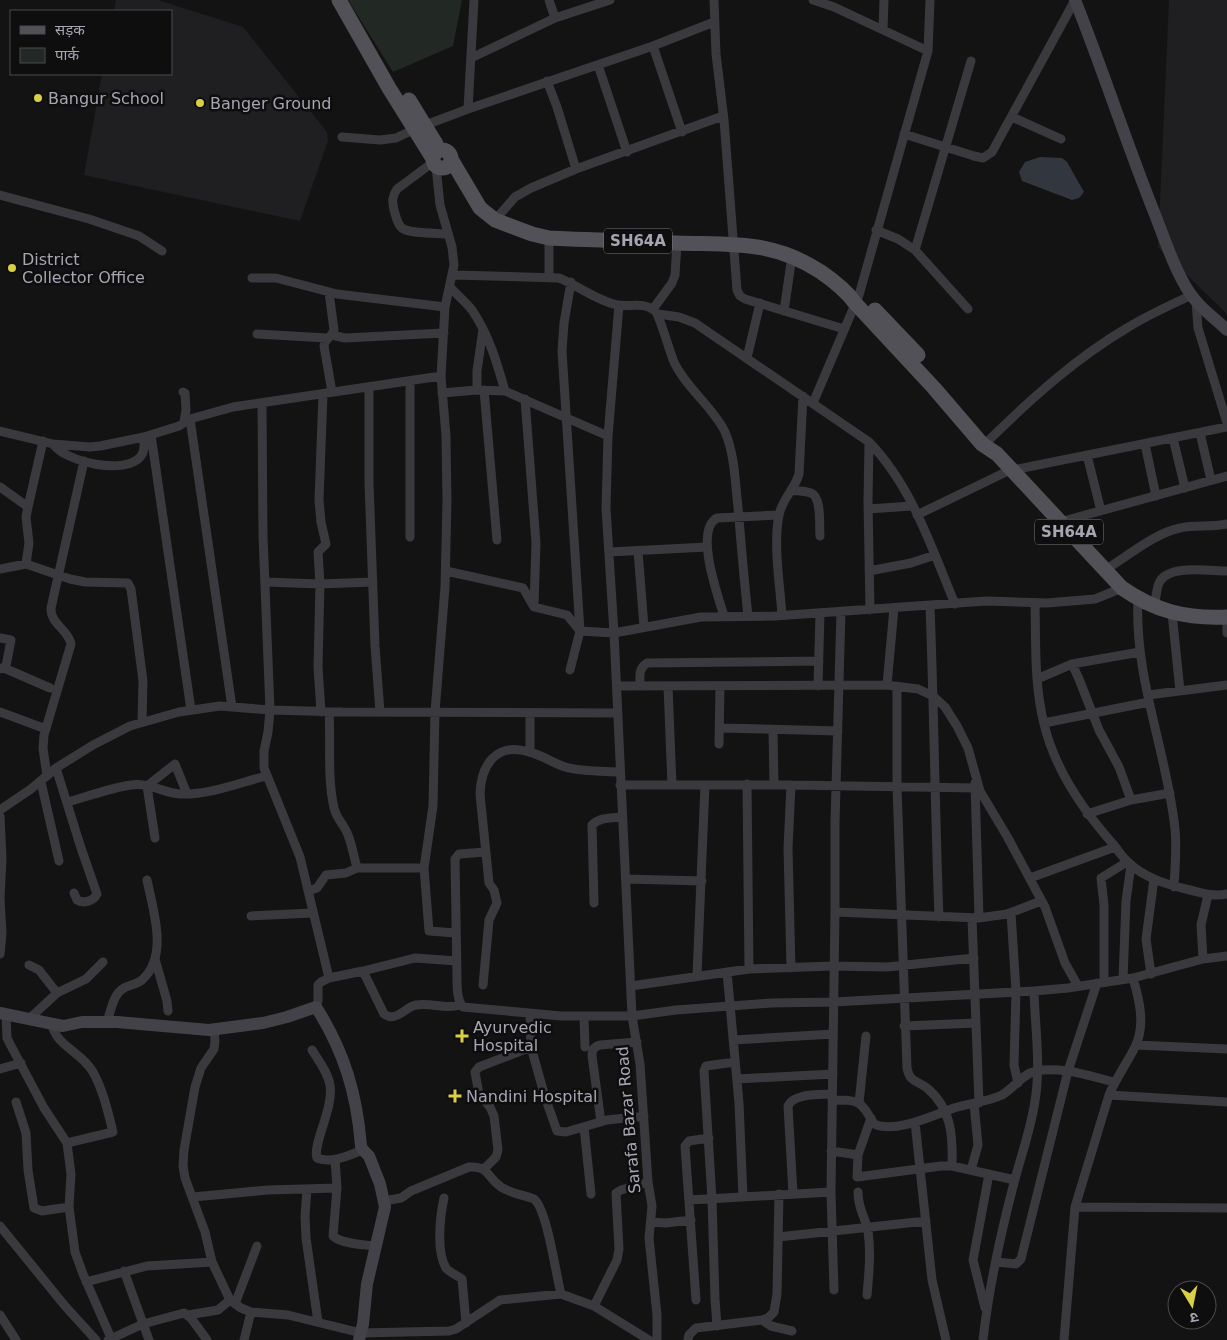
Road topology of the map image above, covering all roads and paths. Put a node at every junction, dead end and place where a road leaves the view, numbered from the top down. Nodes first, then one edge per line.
1 (340, 0) edge
2 (350, 0) edge
3 (474, 0) edge
4 (549, 0) edge
5 (610, 0) edge
6 (714, 0) edge
7 (813, 0) edge
8 (884, 0) edge
9 (930, 0) edge
10 (1075, 0) edge
11 (834, 4) edge
12 (555, 18) junction
13 (714, 22) junction
14 (883, 30) junction
15 (653, 46) junction
16 (928, 51) junction
17 (471, 58) junction
18 (971, 62) dead end
19 (598, 65) junction
20 (547, 82) junction
21 (468, 109) junction
22 (723, 116) junction
23 (1012, 117) junction
24 (420, 127) junction
25 (682, 132) junction
26 (904, 134) junction
27 (342, 138) dead end
28 (1061, 139) dead end
29 (946, 148) junction
30 (627, 152) junction
31 (438, 159) junction
32 (576, 169) junction
33 (0, 195) edge
34 (495, 220) junction
35 (876, 230) junction
36 (448, 234) junction
37 (549, 238) junction
38 (677, 243) junction
39 (734, 244) junction
40 (915, 250) junction
41 (162, 251) dead end
42 (792, 256) junction
43 (453, 275) junction
44 (252, 278) dead end
45 (549, 278) junction
46 (571, 282) junction
47 (450, 287) junction
48 (330, 292) junction
49 (854, 297) junction
50 (1194, 298) junction
51 (760, 304) junction
52 (619, 305) junction
53 (445, 307) junction
54 (968, 309) dead end
55 (784, 310) junction
56 (656, 312) junction
57 (483, 329) junction
58 (844, 329) junction
59 (1227, 330) edge
60 (444, 333) junction
61 (258, 334) dead end
62 (330, 337) junction
63 (747, 358) junction
64 (441, 376) junction
65 (410, 381) junction
66 (369, 387) junction
67 (480, 390) junction
68 (505, 391) junction
69 (183, 392) dead end
70 (328, 393) junction
71 (442, 393) junction
72 (803, 396) junction
73 (525, 399) junction
74 (262, 403) junction
75 (813, 403) junction
76 (566, 418) junction
77 (187, 421) junction
78 (1227, 423) edge
79 (1227, 427) edge
80 (0, 431) edge
81 (1200, 433) junction
82 (147, 436) junction
83 (608, 436) junction
84 (1173, 438) junction
85 (990, 439) junction
86 (43, 441) junction
87 (869, 442) junction
88 (52, 444) junction
89 (1145, 444) junction
90 (997, 454) junction
91 (1087, 455) junction
92 (84, 461) junction
93 (1012, 470) junction
94 (1227, 476) edge
95 (1211, 480) junction
96 (0, 487) edge
97 (1185, 488) junction
98 (791, 490) junction
99 (1156, 496) junction
100 (28, 506) junction
101 (912, 506) junction
102 (868, 509) junction
103 (1101, 511) junction
104 (779, 515) junction
105 (917, 515) junction
106 (738, 517) junction
107 (1060, 522) junction
108 (1227, 524) edge
109 (820, 536) dead end
110 (410, 537) dead end
111 (497, 540) dead end
112 (707, 547) junction
113 (638, 551) junction
114 (609, 552) junction
115 (935, 555) junction
116 (26, 564) junction
117 (0, 569) edge
118 (1105, 570) junction
119 (869, 571) junction
120 (1227, 571) edge
121 (446, 572) junction
122 (58, 575) junction
123 (265, 582) junction
124 (373, 582) junction
125 (320, 584) junction
126 (1122, 588) junction
127 (1035, 602) junction
128 (1149, 602) junction
129 (956, 604) junction
130 (930, 606) junction
131 (534, 607) junction
132 (894, 608) junction
133 (1227, 609) edge
134 (870, 610) junction
135 (841, 612) junction
136 (820, 613) junction
137 (1172, 613) junction
138 (782, 615) junction
139 (724, 616) junction
140 (748, 616) junction
141 (1227, 617) edge
142 (644, 627) junction
143 (580, 631) junction
144 (614, 633) junction
145 (1227, 633) edge
146 (0, 638) edge
147 (1140, 652) junction
148 (819, 661) junction
149 (1072, 664) junction
150 (2, 669) edge
151 (570, 670) dead end
152 (1037, 679) junction
153 (887, 685) junction
154 (1227, 685) edge
155 (617, 686) junction
156 (640, 686) junction
157 (668, 686) junction
158 (720, 686) junction
159 (818, 686) junction
160 (840, 686) junction
161 (897, 686) junction
162 (50, 688) dead end
163 (1180, 691) junction
164 (933, 696) junction
165 (1148, 698) junction
166 (232, 707) junction
167 (191, 710) junction
168 (270, 710) junction
169 (0, 712) edge
170 (325, 712) junction
171 (380, 712) junction
172 (435, 712) junction
173 (530, 713) junction
174 (618, 713) junction
175 (1094, 713) junction
176 (142, 722) junction
177 (1044, 723) junction
178 (46, 728) junction
179 (720, 728) junction
180 (774, 730) junction
181 (838, 731) junction
182 (719, 744) dead end
183 (530, 752) junction
184 (56, 768) junction
185 (620, 772) junction
186 (266, 776) junction
187 (975, 777) junction
188 (44, 779) junction
189 (747, 784) junction
190 (620, 785) junction
191 (672, 785) junction
192 (705, 785) junction
193 (774, 785) junction
194 (791, 785) junction
195 (147, 786) junction
196 (836, 787) junction
197 (897, 787) junction
198 (934, 788) junction
199 (975, 788) junction
200 (1170, 793) junction
201 (187, 794) junction
202 (1131, 800) junction
203 (68, 802) junction
204 (0, 810) edge
205 (1087, 814) junction
206 (0, 816) edge
207 (622, 817) junction
208 (156, 838) dead end
209 (1115, 847) junction
210 (486, 852) junction
211 (59, 861) dead end
212 (1129, 864) junction
213 (356, 868) junction
214 (424, 868) junction
215 (1030, 878) junction
216 (626, 879) junction
217 (1154, 879) junction
218 (147, 880) dead end
219 (702, 881) junction
220 (1174, 886) junction
221 (308, 891) junction
222 (74, 893) dead end
223 (1227, 894) edge
224 (1208, 895) junction
225 (0, 898) edge
226 (1041, 901) junction
227 (594, 903) dead end
228 (836, 912) junction
229 (1011, 912) junction
230 (312, 913) junction
231 (900, 915) junction
232 (251, 916) dead end
233 (939, 917) junction
234 (976, 918) junction
235 (456, 933) junction
236 (0, 954) edge
237 (1227, 956) edge
238 (155, 958) junction
239 (974, 958) junction
240 (1203, 959) junction
241 (457, 960) junction
242 (103, 962) dead end
243 (29, 965) dead end
244 (834, 966) junction
245 (903, 966) junction
246 (791, 968) junction
247 (749, 969) junction
248 (364, 971) junction
249 (727, 972) junction
250 (1151, 974) junction
251 (696, 975) junction
252 (329, 978) junction
253 (1128, 978) junction
254 (1100, 983) junction
255 (483, 985) dead end
256 (631, 986) junction
257 (1078, 986) junction
258 (1034, 991) junction
259 (1016, 992) junction
260 (57, 993) junction
261 (975, 994) junction
262 (903, 998) junction
263 (834, 1002) junction
264 (460, 1005) junction
265 (316, 1007) junction
266 (730, 1007) junction
267 (168, 1011) dead end
268 (3, 1013) edge
269 (530, 1014) junction
270 (632, 1016) junction
271 (584, 1017) junction
272 (30, 1018) junction
273 (107, 1022) junction
274 (976, 1023) junction
275 (52, 1025) junction
276 (904, 1026) junction
277 (214, 1029) junction
278 (833, 1034) junction
279 (866, 1036) dead end
280 (733, 1040) junction
281 (637, 1042) junction
282 (1136, 1045) junction
283 (531, 1047) junction
284 (586, 1047) dead end
285 (1227, 1049) edge
286 (312, 1050) dead end
287 (735, 1062) junction
288 (21, 1063) junction
289 (0, 1069) edge
290 (1038, 1071) junction
291 (1068, 1071) junction
292 (833, 1074) junction
293 (737, 1079) junction
294 (1114, 1082) junction
295 (1018, 1083) junction
296 (1109, 1095) junction
297 (832, 1097) junction
298 (16, 1102) dead end
299 (1227, 1102) edge
300 (859, 1103) junction
301 (977, 1103) junction
302 (945, 1112) junction
303 (644, 1116) junction
304 (870, 1118) junction
305 (601, 1122) junction
306 (915, 1122) junction
307 (584, 1127) junction
308 (709, 1138) junction
309 (67, 1143) junction
310 (363, 1150) junction
311 (831, 1151) junction
312 (858, 1155) junction
313 (335, 1160) junction
314 (952, 1166) junction
315 (920, 1168) junction
316 (484, 1169) junction
317 (972, 1170) junction
318 (988, 1174) junction
319 (1015, 1180) junction
320 (648, 1182) junction
321 (337, 1188) junction
322 (307, 1189) junction
323 (831, 1192) junction
324 (858, 1192) dead end
325 (591, 1194) dead end
326 (779, 1194) junction
327 (793, 1194) junction
328 (193, 1197) junction
329 (743, 1197) junction
330 (444, 1198) dead end
331 (712, 1199) junction
332 (689, 1200) junction
333 (384, 1201) junction
334 (69, 1207) junction
335 (1075, 1207) junction
336 (1227, 1208) edge
337 (691, 1220) junction
338 (926, 1221) junction
339 (651, 1222) junction
340 (0, 1226) edge
341 (868, 1229) junction
342 (832, 1233) junction
343 (778, 1237) junction
344 (257, 1246) dead end
345 (377, 1246) junction
346 (212, 1262) junction
347 (996, 1262) junction
348 (124, 1271) junction
349 (86, 1282) junction
350 (834, 1290) dead end
351 (560, 1294) junction
352 (867, 1295) dead end
353 (696, 1300) dead end
354 (233, 1302) junction
355 (594, 1306) junction
356 (986, 1311) junction
357 (251, 1312) junction
358 (0, 1315) edge
359 (188, 1315) junction
360 (762, 1320) junction
361 (318, 1322) junction
362 (466, 1323) junction
363 (143, 1324) junction
364 (717, 1326) junction
365 (792, 1331) dead end
366 (360, 1337) edge
367 (642, 1338) edge
368 (109, 1339) edge
369 (16, 1340) edge
370 (96, 1340) edge
371 (148, 1340) edge
372 (207, 1340) edge
373 (244, 1340) edge
374 (658, 1340) edge
375 (688, 1340) edge
376 (946, 1340) edge
377 (983, 1340) edge
378 (1064, 1340) edge

1 - 24 main road, SH64A
2 - 24 main road, SH64A
3 - 17 street
4 - 12 street
5 - 12 street
6 - 13 street
7 - 11 street
8 - 14 street
9 - 16 street
10 - 23 street
10 - 50 street
11 - 14 street
12 - 17 street
13 - 15 street
13 - 22 street
14 - 16 street
15 - 19 street
15 - 25 street
16 - 26 street
17 - 21 street
18 - 29 street
19 - 20 street
19 - 30 street
20 - 21 street
20 - 32 street
21 - 24 street
22 - 25 street
22 - 39 street
23 - 28 street
23 - 29 street
24 - 27 street
24 - 31 main road, SH64A
25 - 30 street
26 - 29 street
26 - 35 street
29 - 40 street
30 - 32 street
31 - 34 main road, SH64A
31 - 36 street
31 - 36 street
32 - 34 street
33 - 41 street
34 - 37 main road, SH64A
35 - 40 street
35 - 49 street
36 - 43 street
37 - 38 main road, SH64A
37 - 45 street
38 - 39 main road, SH64A
38 - 56 street
39 - 42 main road, SH64A
39 - 51 street
40 - 54 street
42 - 49 main road, SH64A
42 - 55 street
43 - 45 street
43 - 47 street
44 - 48 street
45 - 46 street
46 - 52 street
46 - 76 street
47 - 53 street
47 - 57 street
48 - 53 street
48 - 62 street
49 - 58 street
49 - 85 main road, SH64A
49 - 90 main road, SH64A
50 - 59 street
50 - 78 street
50 - 85 street
51 - 55 street
51 - 63 street
52 - 56 street
52 - 83 street, Sarafa Bazar Road
53 - 60 street
55 - 58 street
56 - 63 street
56 - 106 street
57 - 67 street
57 - 68 street
58 - 75 street
60 - 62 street
60 - 64 street
61 - 62 street
62 - 70 street
63 - 72 street
64 - 65 street
64 - 71 street
65 - 66 street
65 - 110 street
66 - 70 street
66 - 124 street
67 - 68 street
67 - 71 street
67 - 111 street
68 - 73 street
69 - 77 street
70 - 74 street
70 - 125 street
71 - 121 street
72 - 75 street
72 - 98 street
73 - 76 street
73 - 131 street
74 - 77 street
74 - 123 street
75 - 87 street
76 - 83 street
76 - 143 street
77 - 82 street
77 - 166 street
79 - 81 street
80 - 86 street
81 - 84 street
81 - 95 street
82 - 88 street
82 - 92 street
82 - 167 street
83 - 114 street, Sarafa Bazar Road
84 - 89 street
84 - 97 street
85 - 90 main road, SH64A
86 - 88 street
86 - 100 street
87 - 101 street
87 - 102 street
88 - 92 street
89 - 91 street
89 - 99 street
90 - 93 main road, SH64A
91 - 93 street
91 - 103 street
92 - 122 street
93 - 105 street
93 - 107 main road, SH64A
94 - 95 street
95 - 97 street
96 - 100 street
97 - 99 street
98 - 104 street
98 - 109 street
99 - 103 street
100 - 116 street
101 - 102 street
101 - 105 street
102 - 119 street
103 - 107 street
104 - 106 street
104 - 138 street
105 - 115 street
106 - 112 street
106 - 140 street
107 - 118 main road, SH64A
108 - 118 street
112 - 113 street
112 - 139 street
113 - 114 street
113 - 142 street
114 - 144 street, Sarafa Bazar Road
115 - 119 street
115 - 129 street
116 - 117 street
116 - 122 street
118 - 126 main road, SH64A
119 - 134 street
120 - 128 street
121 - 131 street
121 - 172 street
122 - 176 street
122 - 178 street
123 - 125 street
123 - 168 street
124 - 125 street
124 - 171 street
125 - 170 street
126 - 127 street
126 - 128 main road, SH64A
127 - 129 street
127 - 152 street
128 - 133 main road, SH64A
128 - 137 main road, SH64A
128 - 147 street
129 - 130 street
130 - 132 street
130 - 164 street
131 - 143 street
132 - 134 street
132 - 153 street
134 - 135 street
135 - 136 street
135 - 160 street
136 - 138 street
136 - 148 street
137 - 141 main road, SH64A
137 - 163 street
138 - 140 street
139 - 140 street
139 - 142 street
141 - 145 street
142 - 144 street
143 - 144 street
143 - 151 street
144 - 155 street, Sarafa Bazar Road
146 - 150 street
147 - 149 street
147 - 165 street
148 - 156 street
148 - 159 street
149 - 152 street
149 - 175 street
150 - 162 street
152 - 177 street
153 - 160 street
153 - 161 street
154 - 163 street
155 - 156 street
155 - 174 street, Sarafa Bazar Road
156 - 157 street
157 - 158 street
157 - 191 street
158 - 159 street
158 - 179 street
159 - 160 street
160 - 181 street
161 - 164 street
161 - 197 street
163 - 165 street
164 - 187 street
164 - 198 street
165 - 175 street
165 - 200 street
166 - 167 street
166 - 168 street
167 - 176 street
168 - 170 street
168 - 186 street
169 - 178 street
170 - 171 street
170 - 213 street
171 - 172 street
172 - 173 street
172 - 214 street
173 - 174 street
173 - 183 street
174 - 185 street, Sarafa Bazar Road
175 - 177 street
175 - 202 street
176 - 184 street
177 - 205 street
178 - 188 street
179 - 180 street
179 - 182 street
180 - 181 street
180 - 193 street
181 - 196 street
183 - 185 street
183 - 210 street
184 - 188 street
184 - 203 street
185 - 190 street, Sarafa Bazar Road
186 - 201 street
186 - 221 street
187 - 199 street
187 - 215 street
188 - 204 street
188 - 211 street
189 - 192 street
189 - 193 street
189 - 247 street
190 - 191 street
190 - 207 street, Sarafa Bazar Road
191 - 192 street
192 - 219 street
193 - 194 street
194 - 196 street
194 - 246 street
195 - 201 street
195 - 201 street
195 - 203 street
195 - 208 street
196 - 197 street
196 - 228 street
197 - 198 street
197 - 231 street
198 - 199 street
198 - 233 street
199 - 234 street
200 - 202 street
200 - 220 street
202 - 205 street
203 - 222 street
205 - 209 street
206 - 225 street
207 - 216 street, Sarafa Bazar Road
207 - 227 street
209 - 212 street
209 - 215 street
210 - 235 street
210 - 255 street
212 - 217 street
212 - 253 street
212 - 254 street
213 - 214 street
213 - 221 street
214 - 235 street
215 - 226 street
216 - 219 street
216 - 256 street, Sarafa Bazar Road
217 - 220 street
217 - 250 street
218 - 238 street
219 - 251 street
220 - 224 street
221 - 230 street
223 - 224 street
224 - 240 street
225 - 236 street
226 - 229 street
226 - 257 street
228 - 231 street
228 - 244 street
229 - 234 street
229 - 259 street
230 - 232 street
230 - 252 street
231 - 233 street
231 - 245 street
233 - 234 street
234 - 239 street
235 - 241 street
237 - 240 street
238 - 267 street
238 - 273 street
239 - 245 street
239 - 261 street
240 - 250 street
241 - 248 street
241 - 264 street
242 - 260 street
243 - 260 street
244 - 245 street
244 - 246 street
244 - 263 street
245 - 262 street
246 - 247 street
247 - 249 street
248 - 252 street
248 - 264 street
249 - 251 street
249 - 266 street
250 - 253 street
251 - 256 street
252 - 265 street
253 - 254 street
253 - 282 street
254 - 257 street
254 - 291 street
256 - 270 street, Sarafa Bazar Road
257 - 258 street
258 - 259 street
258 - 290 street
259 - 261 street
259 - 295 street
260 - 272 street
261 - 262 street
261 - 274 street
262 - 263 street
262 - 276 street
263 - 266 street
263 - 278 street
264 - 269 street
265 - 277 street
265 - 310 street
266 - 270 street
266 - 280 street
268 - 272 street
268 - 288 street
269 - 271 street
269 - 283 street
270 - 271 street
270 - 281 street, Sarafa Bazar Road
271 - 284 street
272 - 275 street
273 - 275 street
273 - 277 street
274 - 276 street
274 - 301 street
275 - 309 street
276 - 302 street
277 - 328 street
278 - 280 street
278 - 292 street
279 - 300 street
280 - 287 street
281 - 303 street, Sarafa Bazar Road
281 - 305 street
282 - 285 street
282 - 294 street
283 - 307 street
283 - 316 street
286 - 313 street
287 - 293 street
287 - 308 street
288 - 289 street
288 - 309 street
290 - 291 street
290 - 295 street
290 - 319 street
291 - 294 street
291 - 347 street
292 - 293 street
292 - 297 street
293 - 329 street
294 - 296 street
295 - 301 street
296 - 299 street
296 - 335 street
297 - 300 street
297 - 311 street
297 - 327 street
298 - 334 street
300 - 304 street
301 - 302 street
301 - 317 street
302 - 306 street
302 - 314 street
303 - 305 street
303 - 320 street, Sarafa Bazar Road
304 - 306 street
304 - 312 street
305 - 307 street
306 - 315 street
307 - 325 street
308 - 331 street
308 - 332 street
309 - 334 street
310 - 313 street
310 - 333 street
311 - 312 street
311 - 323 street
312 - 315 street
313 - 321 street
314 - 315 street
314 - 317 street
315 - 338 street
316 - 333 street
316 - 351 street
317 - 318 street
318 - 319 street
318 - 356 street
319 - 347 street
320 - 339 street, Sarafa Bazar Road
320 - 355 street
321 - 322 street
321 - 345 street
322 - 328 street
322 - 361 street
323 - 327 street
323 - 342 street
324 - 341 street
326 - 327 street
326 - 329 street
326 - 343 street
328 - 346 street
329 - 331 street
330 - 362 street
331 - 332 street
331 - 364 street
332 - 337 street
333 - 345 street
334 - 349 street
335 - 336 street
335 - 378 street
337 - 339 street
337 - 353 street
338 - 341 street
338 - 376 street
339 - 374 street, Sarafa Bazar Road
340 - 370 street
341 - 342 street
341 - 352 street
342 - 343 street
342 - 350 street
343 - 360 street
344 - 354 street
345 - 366 street
346 - 348 street
346 - 354 street
347 - 356 street
348 - 349 street
348 - 363 street
349 - 368 street
351 - 355 street
351 - 362 street
354 - 357 street
354 - 359 street
355 - 367 street
356 - 377 street
357 - 361 street
357 - 373 street
358 - 369 street
359 - 363 street
359 - 372 street
360 - 364 street
360 - 365 street
361 - 366 street
362 - 366 street
363 - 368 street
363 - 371 street
364 - 375 street

